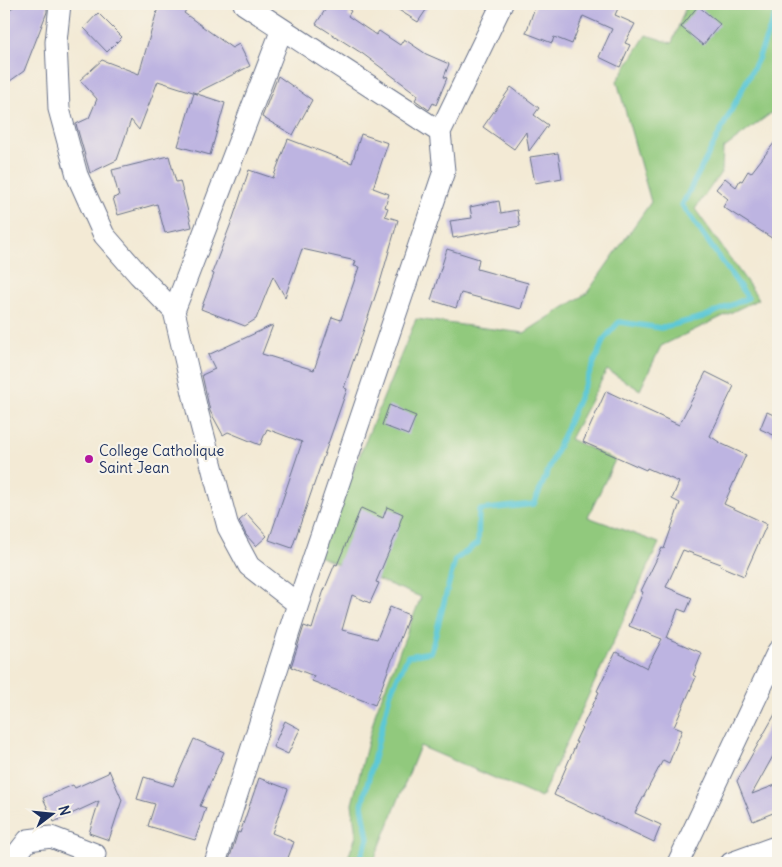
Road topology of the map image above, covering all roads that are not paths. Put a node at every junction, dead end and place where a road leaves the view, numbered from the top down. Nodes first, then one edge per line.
1 (60, 4) edge
2 (244, 4) edge
3 (502, 4) edge
4 (282, 29) junction
5 (440, 132) junction
6 (174, 311) junction
7 (298, 604) junction
8 (778, 651) edge
9 (778, 846) edge
10 (95, 854) dead end
11 (10, 863) edge
12 (214, 863) edge
13 (678, 863) edge
14 (731, 863) edge

1 - 6 street
2 - 4 street
3 - 5 street
4 - 5 street
4 - 6 street
5 - 7 street
6 - 7 street
7 - 12 street
8 - 13 street
9 - 14 street
10 - 11 street

